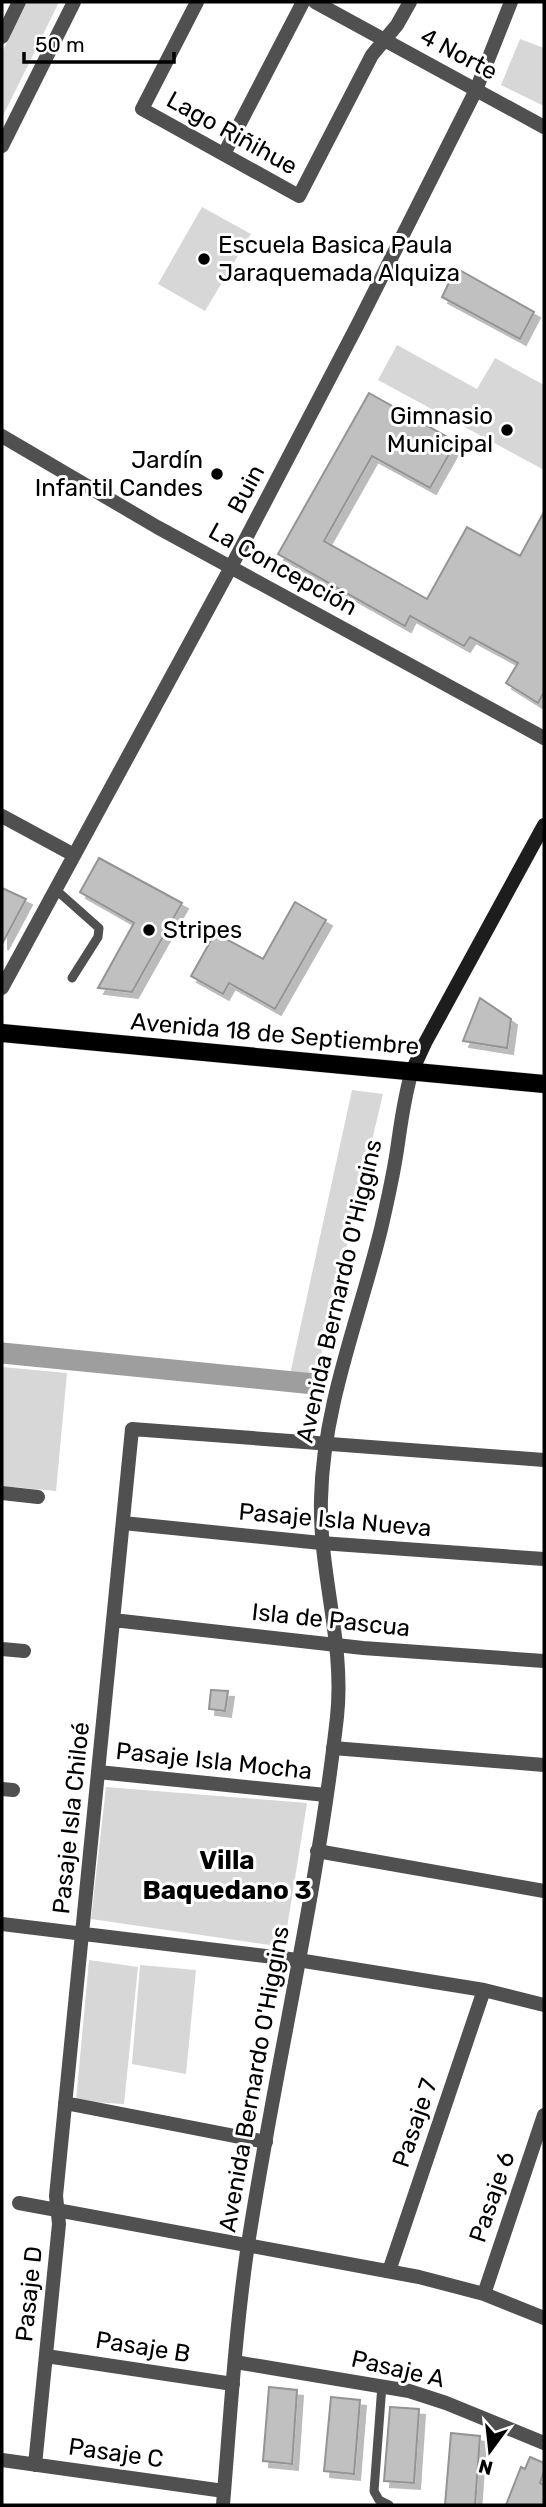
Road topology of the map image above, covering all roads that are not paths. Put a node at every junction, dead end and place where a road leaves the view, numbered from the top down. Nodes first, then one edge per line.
1 (19, 2) edge
2 (74, 2) edge
3 (197, 2) edge
4 (303, 2) edge
5 (315, 2) edge
6 (410, 2) edge
7 (512, 2) edge
8 (2, 37) edge
9 (384, 40) junction
10 (476, 90) junction
11 (544, 127) edge
12 (2, 146) edge
13 (224, 154) junction
14 (2, 436) edge
15 (231, 567) junction
16 (544, 738) edge
17 (2, 816) edge
18 (544, 825) edge
19 (74, 855) junction
20 (55, 889) junction
21 (72, 978) dead end
22 (2, 988) edge
23 (2, 1033) edge
24 (412, 1071) junction
25 (544, 1084) edge
26 (324, 1444) junction
27 (544, 1460) edge
28 (2, 1493) edge
29 (38, 1497) dead end
30 (123, 1523) junction
31 (321, 1543) junction
32 (544, 1559) edge
33 (113, 1620) junction
34 (336, 1645) junction
35 (2, 1649) edge
36 (24, 1651) dead end
37 (544, 1661) edge
38 (333, 1748) junction
39 (544, 1765) edge
40 (98, 1772) junction
41 (326, 1795) junction
42 (317, 1851) junction
43 (544, 1891) edge
44 (2, 1924) edge
45 (82, 1932) junction
46 (298, 1960) junction
47 (484, 1990) junction
48 (544, 2005) edge
49 (65, 2103) junction
50 (544, 2115) edge
51 (266, 2142) junction
52 (19, 2203) dead end
53 (58, 2211) junction
54 (248, 2246) junction
55 (389, 2271) junction
56 (484, 2294) junction
57 (544, 2318) edge
58 (46, 2356) junction
59 (235, 2362) junction
60 (233, 2384) junction
61 (382, 2385) junction
62 (544, 2443) edge
63 (2, 2460) edge
64 (35, 2465) junction
65 (224, 2498) edge
66 (389, 2505) edge

1 - 8 street
2 - 12 street
3 - 13 street, Lago Riñihue
4 - 13 street
5 - 9 street, 4 Norte
6 - 9 street
7 - 10 street, Buin
9 - 10 street, 4 Norte
9 - 13 street, Lago Riñihue
10 - 11 street, 4 Norte
10 - 15 street, Buin
14 - 15 street, La Concepción
15 - 16 street, La Concepción
15 - 19 street, Buin
17 - 19 street
18 - 24 main road, Avenida Bernardo O'Higgins
19 - 20 street, Buin
20 - 21 lane
20 - 22 street, Buin
23 - 24 main road, Avenida 18 de Septiembre
24 - 25 main road, Avenida 18 de Septiembre
24 - 26 street, Avenida Bernardo O'Higgins
26 - 27 street
26 - 30 street, Pasaje Isla Chiloé
26 - 31 street, Avenida Bernardo O'Higgins
28 - 29 street
30 - 31 street, Pasaje Isla Nueva
30 - 33 street, Pasaje Isla Chiloé
31 - 32 street, Pasaje Isla Nueva
31 - 34 street, Avenida Bernardo O'Higgins
33 - 34 street, Isla de Pascua
33 - 40 street, Pasaje Isla Chiloé
34 - 37 street, Isla de Pascua
34 - 38 street, Avenida Bernardo O'Higgins
35 - 36 street
38 - 39 street
38 - 41 street, Avenida Bernardo O'Higgins
40 - 41 street, Pasaje Isla Mocha
40 - 45 street, Pasaje Isla Chiloé
41 - 42 street, Avenida Bernardo O'Higgins
42 - 43 street
42 - 46 street, Avenida Bernardo O'Higgins
44 - 45 street
45 - 46 street
45 - 49 street, Pasaje Isla Chiloé
46 - 47 street
46 - 51 street, Avenida Bernardo O'Higgins
47 - 48 street
47 - 55 street, Pasaje 7
49 - 51 street
49 - 53 street, Pasaje Isla Chiloé
50 - 56 street, Pasaje 6
51 - 54 street, Avenida Bernardo O'Higgins
52 - 53 street
53 - 54 street
53 - 58 street, Pasaje D
54 - 55 street
54 - 59 street, Avenida Bernardo O'Higgins
55 - 56 street
56 - 57 street
58 - 60 street, Pasaje B
58 - 64 street, Pasaje D
59 - 60 street, Avenida Bernardo O'Higgins
59 - 61 street, Pasaje A
60 - 65 street, Avenida Bernardo O'Higgins
61 - 62 street, Pasaje A
61 - 66 lane
63 - 64 street, Pasaje C
64 - 65 street, Pasaje C

